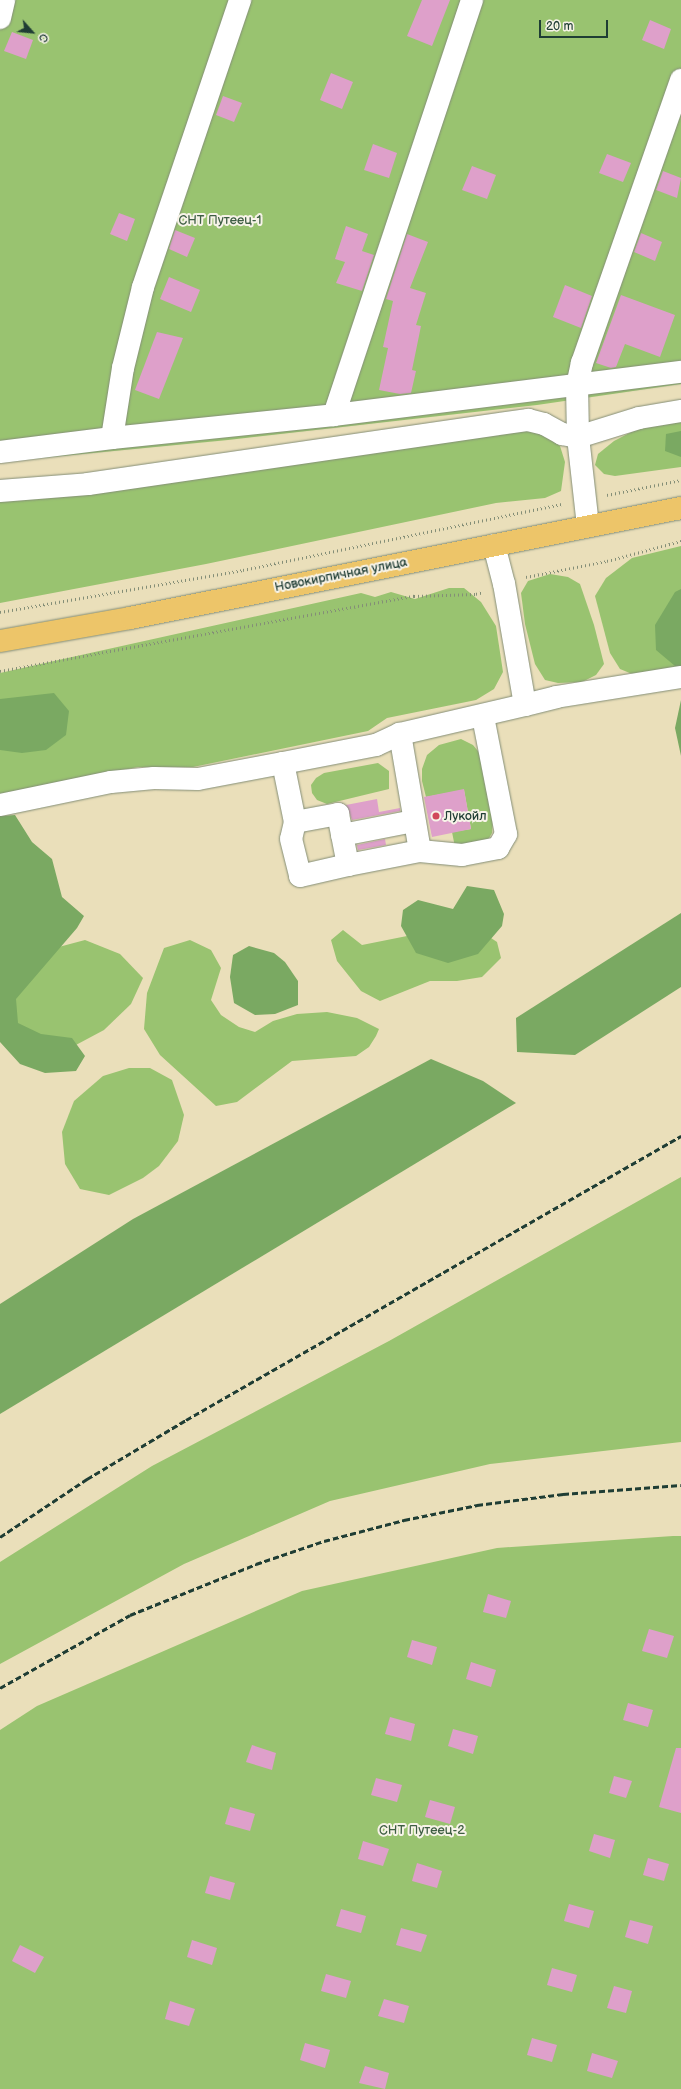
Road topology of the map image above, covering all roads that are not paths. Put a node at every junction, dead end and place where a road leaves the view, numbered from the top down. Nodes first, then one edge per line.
1 (4, 0) edge
2 (240, 0) edge
3 (472, 0) edge
4 (0, 18) edge
5 (681, 80) edge
6 (681, 372) edge
7 (577, 386) junction
8 (681, 411) edge
9 (334, 415) junction
10 (578, 437) junction
11 (112, 438) junction
12 (0, 452) edge
13 (0, 491) edge
14 (681, 508) edge
15 (588, 526) junction
16 (494, 545) junction
17 (0, 641) edge
18 (681, 677) edge
19 (525, 705) junction
20 (483, 717) junction
21 (400, 734) junction
22 (283, 763) junction
23 (0, 805) edge
24 (414, 820) junction
25 (295, 822) junction
26 (342, 835) junction
27 (420, 851) junction
28 (348, 865) junction

1 - 4 street
2 - 11 street
3 - 9 street
5 - 7 street
6 - 7 street
7 - 9 street
7 - 10 street
8 - 10 street
9 - 11 street
10 - 13 street
10 - 15 street
11 - 12 street
14 - 15 main road, Новокирпичная улица
15 - 16 main road, Новокирпичная улица
16 - 17 main road, Новокирпичная улица
16 - 19 street
18 - 19 street
19 - 20 street
20 - 21 street
20 - 27 street
21 - 22 street
21 - 24 street
22 - 23 street
22 - 25 street
24 - 26 street
24 - 27 street
25 - 26 street
25 - 28 street
26 - 28 street
27 - 28 street

